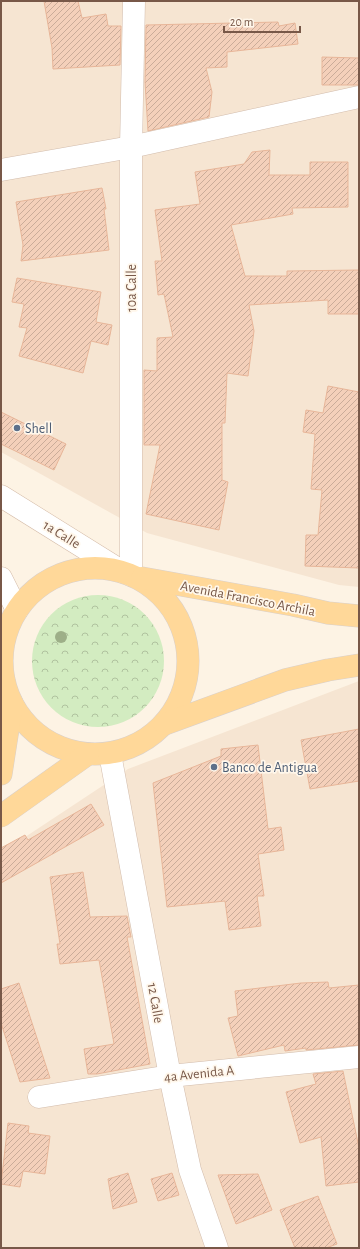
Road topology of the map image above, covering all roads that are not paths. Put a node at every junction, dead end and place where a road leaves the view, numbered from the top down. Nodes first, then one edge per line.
1 (134, 1) edge
2 (359, 97) edge
3 (131, 147) junction
4 (1, 170) edge
5 (1, 496) edge
6 (131, 575) junction
7 (1, 578) edge
8 (17, 610) junction
9 (359, 616) edge
10 (2, 645) edge
11 (359, 665) edge
12 (12, 703) junction
13 (165, 724) junction
14 (88, 754) junction
15 (110, 754) junction
16 (1, 774) edge
17 (1, 816) edge
18 (359, 1057) edge
19 (170, 1076) junction
20 (40, 1097) dead end
21 (218, 1248) edge

1 - 3 street, 10a Calle
2 - 3 street
3 - 4 street
3 - 6 street, 10a Calle
5 - 6 street, 1a Calle
6 - 8 main road, Avenida Francisco Archila
6 - 9 main road, Avenida Francisco Archila
6 - 13 main road
7 - 8 street
8 - 10 main road, Avenida Francisco Archila
10 - 12 main road, Avenida Francisco Archila
11 - 13 main road
12 - 14 main road, Avenida Francisco Archila
12 - 16 main road
13 - 15 main road, Avenida Francisco Archila
14 - 15 main road, Avenida Francisco Archila
14 - 17 main road
15 - 19 street, 12 Calle
18 - 19 street, 4a Avenida A
19 - 20 street, 4a Avenida A
19 - 21 street, 12 Calle

